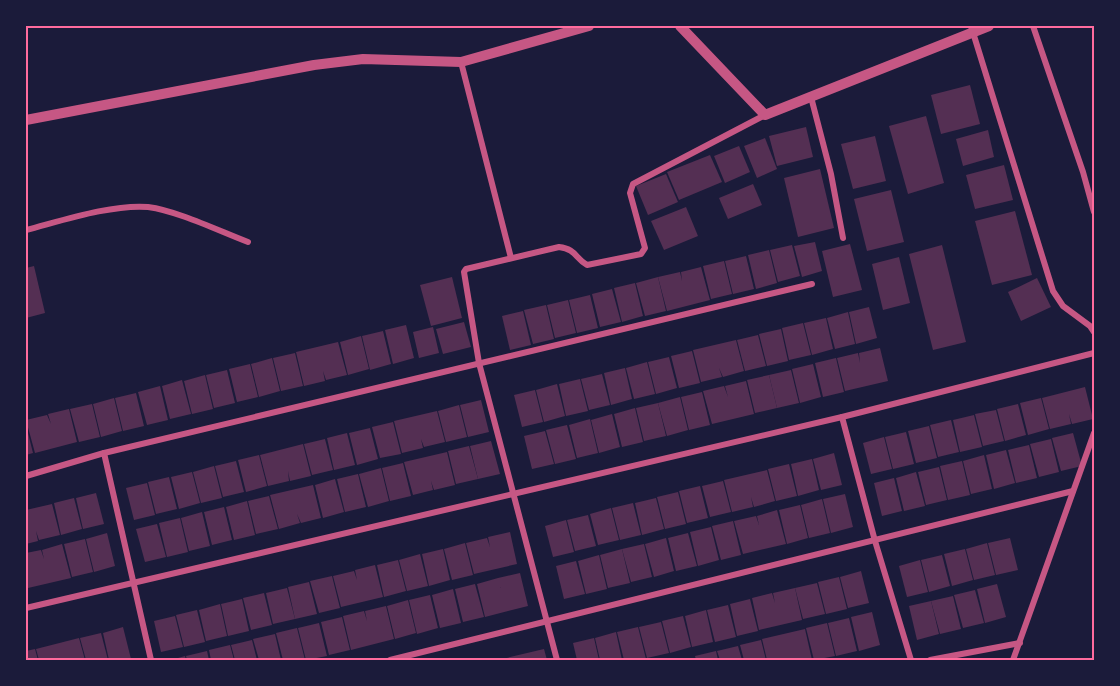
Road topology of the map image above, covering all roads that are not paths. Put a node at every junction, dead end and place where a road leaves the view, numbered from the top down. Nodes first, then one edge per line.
1 (589, 26) edge
2 (680, 26) edge
3 (989, 26) edge
4 (1033, 26) edge
5 (972, 29) edge
6 (462, 62) junction
7 (811, 97) junction
8 (765, 115) junction
9 (26, 120) edge
10 (1095, 212) edge
11 (26, 230) edge
12 (843, 238) dead end
13 (248, 242) dead end
14 (511, 258) junction
15 (812, 284) dead end
16 (1095, 332) edge
17 (1095, 353) edge
18 (479, 363) junction
19 (842, 417) junction
20 (1095, 433) edge
21 (104, 453) junction
22 (26, 476) edge
23 (1073, 490) junction
24 (512, 494) junction
25 (875, 541) junction
26 (134, 583) junction
27 (26, 608) edge
28 (548, 621) junction
29 (1020, 643) junction
30 (151, 660) edge
31 (390, 660) edge
32 (557, 660) edge
33 (911, 660) edge
34 (930, 660) edge
35 (1013, 660) edge

1 - 6 street
2 - 8 street
3 - 5 street
4 - 10 street
5 - 7 street
5 - 16 street
6 - 9 street
6 - 14 street
7 - 8 street
7 - 12 street
8 - 14 street
11 - 13 street
14 - 18 street
15 - 18 street
17 - 19 street
18 - 21 street
18 - 24 street
19 - 24 street
19 - 25 street
20 - 23 street
21 - 22 street
21 - 26 street
23 - 25 street
23 - 29 street
24 - 26 street
24 - 28 street
25 - 28 street
25 - 33 street
26 - 27 street
26 - 30 street
28 - 31 street
28 - 32 street
29 - 34 street
29 - 35 street

